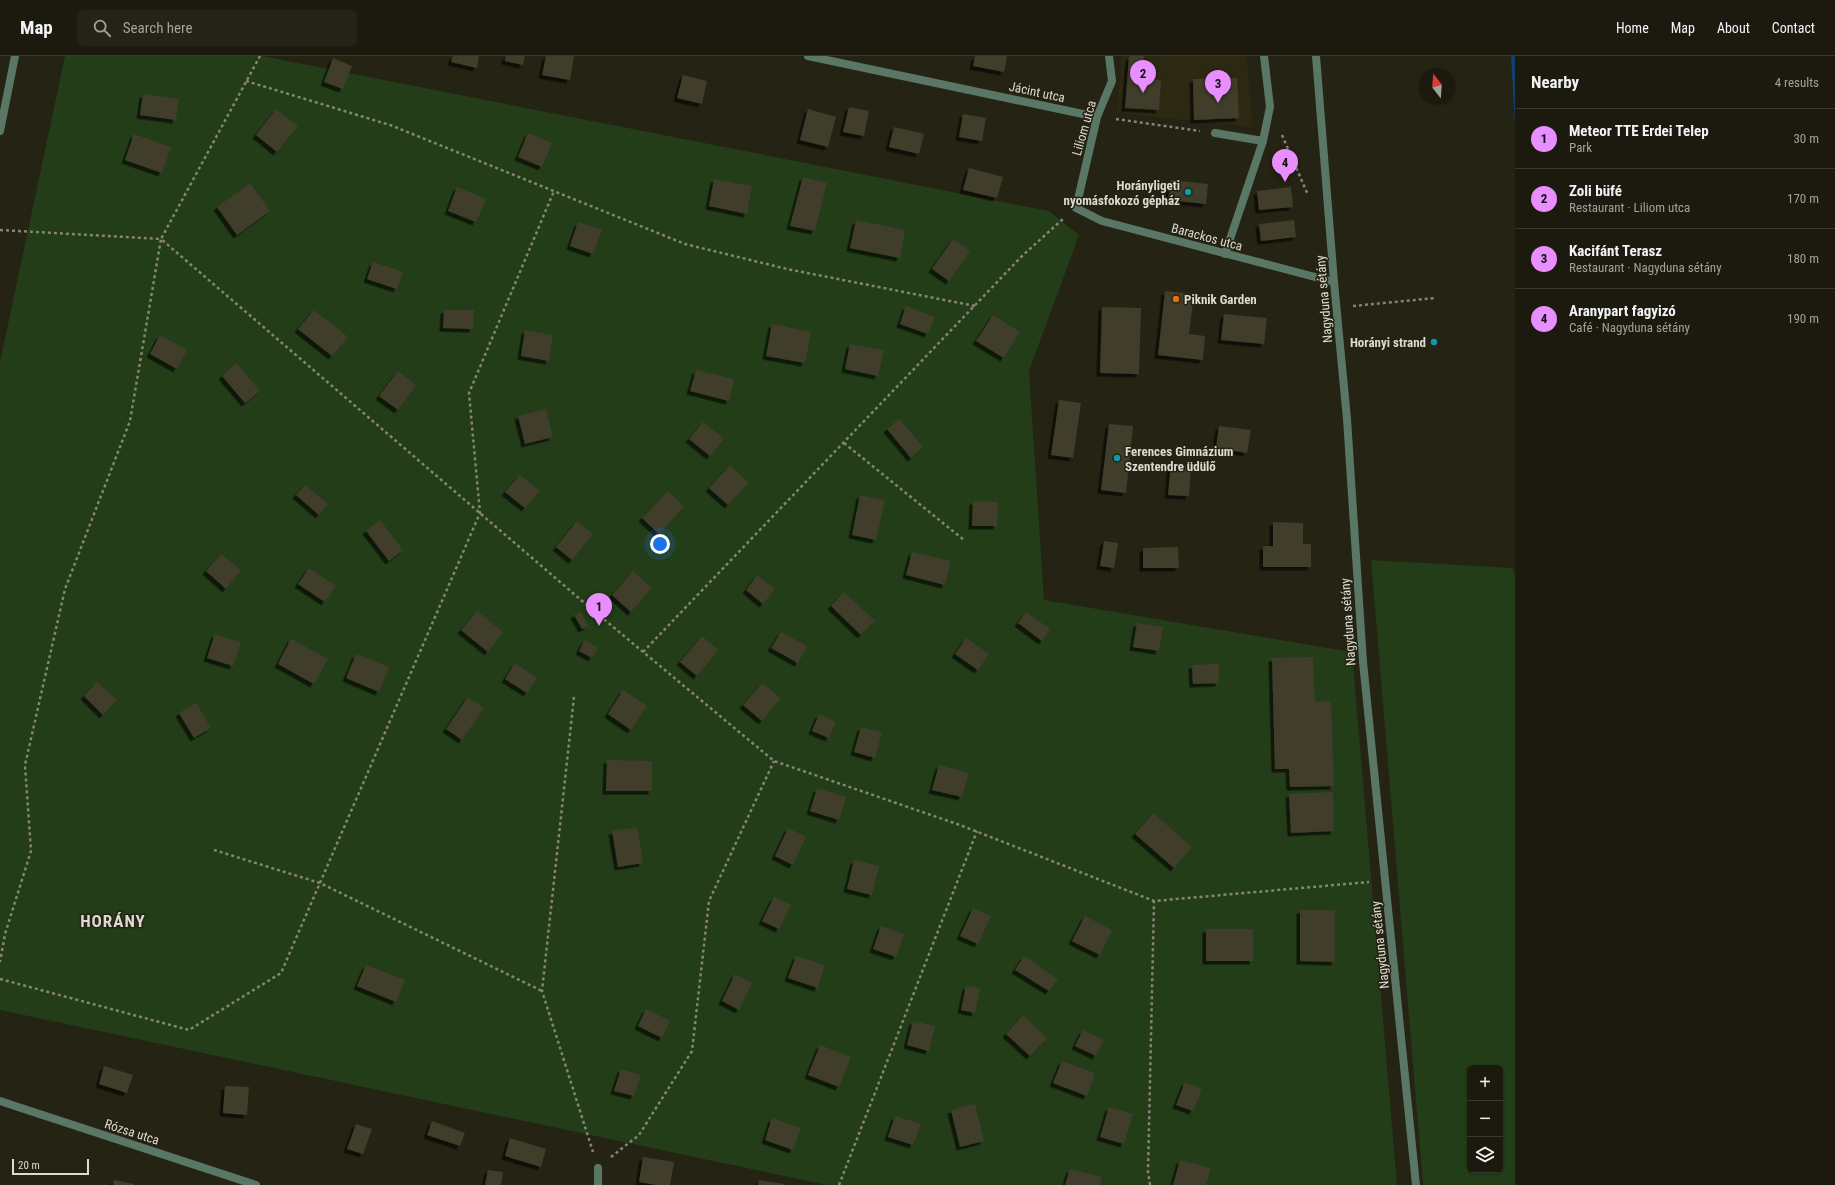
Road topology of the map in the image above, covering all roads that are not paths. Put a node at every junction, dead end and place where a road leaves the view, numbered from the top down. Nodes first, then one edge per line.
1 (15, 56) edge
2 (808, 56) edge
3 (1109, 56) edge
4 (1264, 56) edge
5 (1316, 56) edge
6 (1097, 117) junction
7 (0, 131) edge
8 (1215, 134) road end
9 (1263, 141) junction
10 (1076, 208) joint
11 (1225, 254) junction
12 (1334, 282) junction
13 (0, 1101) edge
14 (598, 1168) road end
15 (256, 1185) edge
16 (598, 1185) edge
17 (1416, 1185) edge

1 - 7 street
2 - 6 street, Jácint utca
3 - 6 street, Liliom utca
4 - 9 street
5 - 12 street, Nagyduna sétány
6 - 10 street, Liliom utca
8 - 9 street
9 - 11 street
10 - 11 street, Barackos utca
11 - 12 street, Barackos utca
12 - 17 street, Nagyduna sétány
13 - 15 street, Rózsa utca
14 - 16 street

